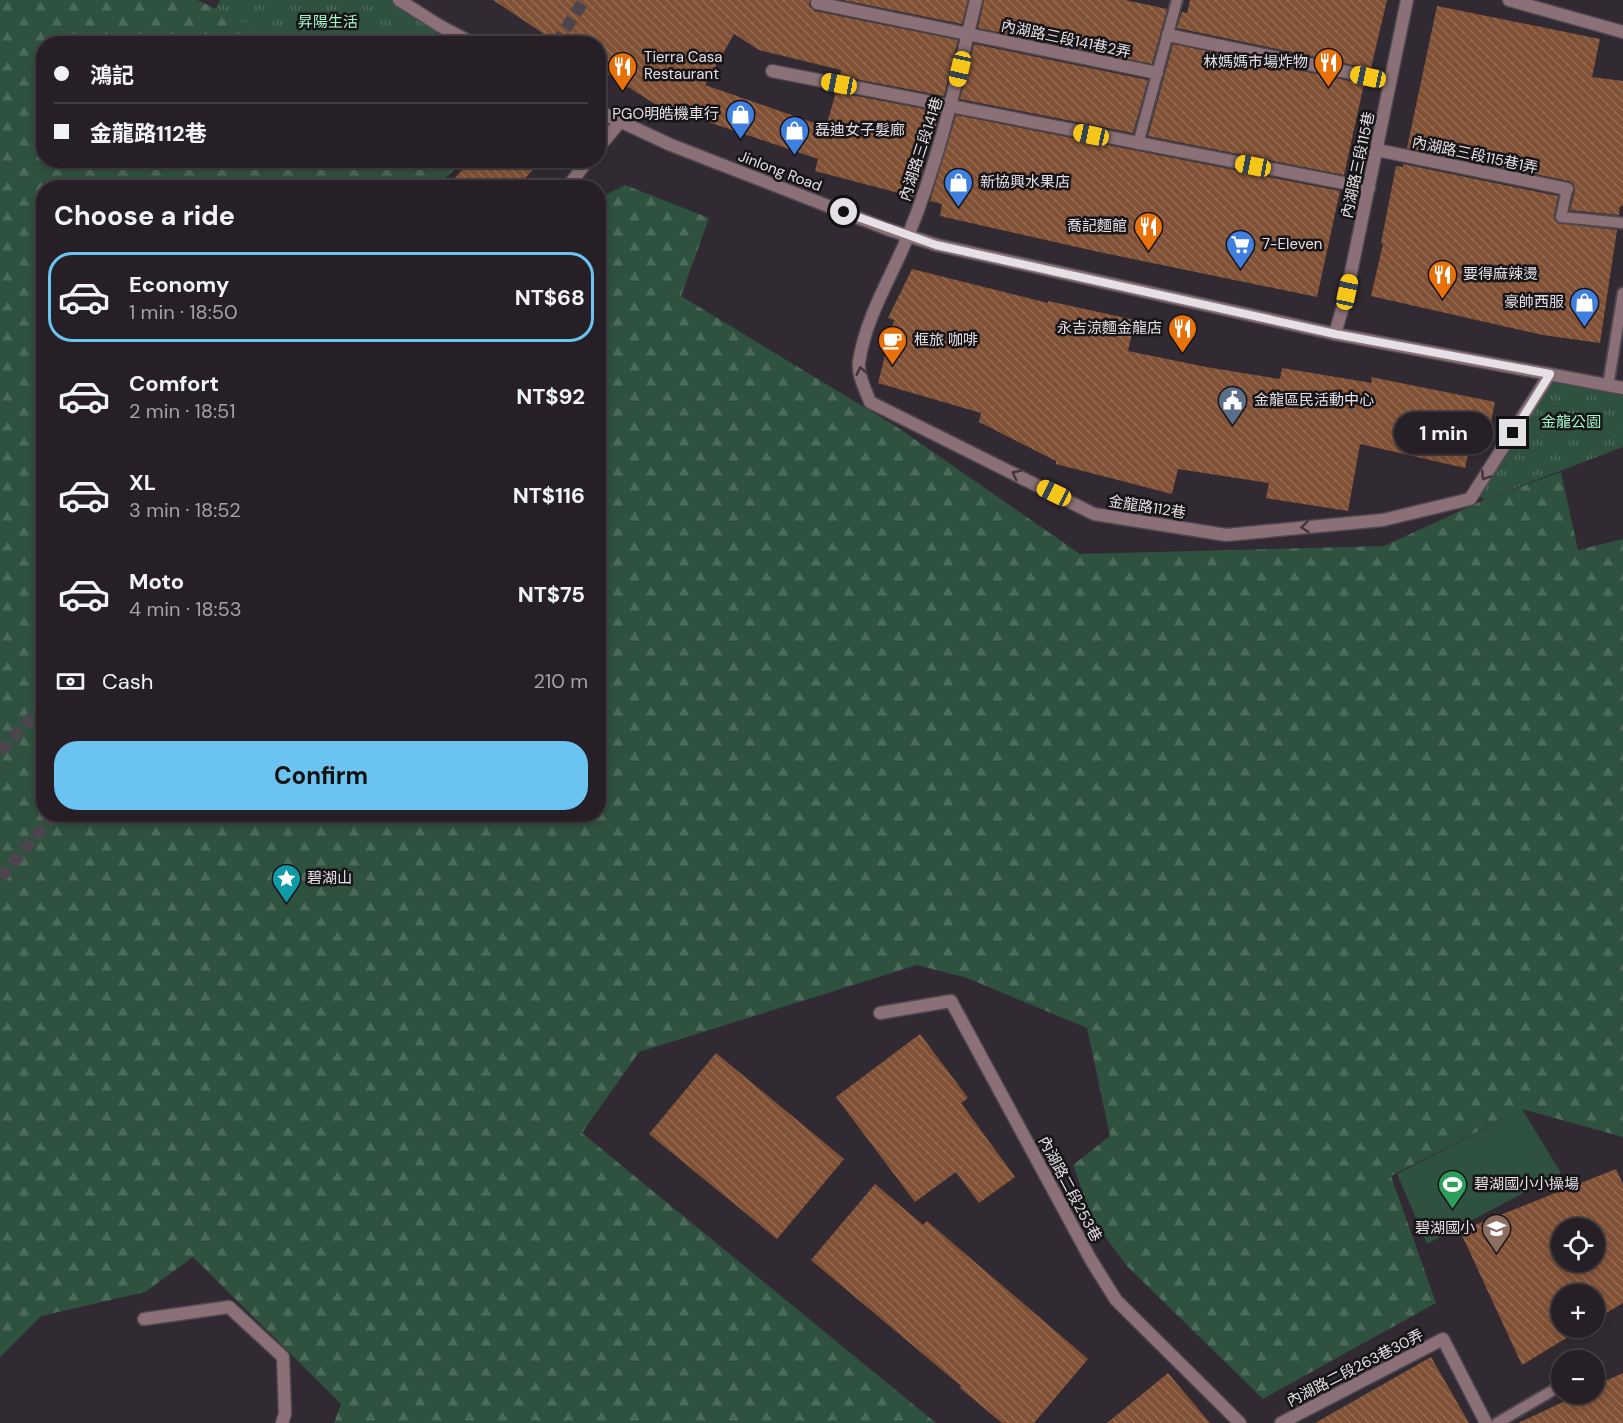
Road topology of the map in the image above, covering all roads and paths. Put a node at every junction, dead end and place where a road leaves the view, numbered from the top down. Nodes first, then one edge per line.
1 (976, 0) edge
2 (1177, 0) edge
3 (1407, 0) edge
4 (1509, 0) edge
5 (407, 2) edge
6 (818, 3) dead end
7 (1623, 32) edge
8 (968, 33) junction
9 (1168, 35) junction
10 (459, 36) edge
11 (772, 71) dead end
12 (1157, 74) junction
13 (1390, 81) junction
14 (951, 106) junction
15 (606, 115) edge
16 (620, 122) junction
17 (606, 139) edge
18 (1138, 144) junction
19 (1377, 150) junction
20 (1369, 188) junction
21 (1567, 189) joint
22 (1623, 223) edge
23 (908, 236) junction
24 (1623, 293) edge
25 (1335, 334) junction
26 (1550, 374) junction
27 (1608, 386) junction
28 (1623, 388) edge
29 (880, 1013) dead end
30 (144, 1319) dead end
31 (1551, 1391) edge
32 (282, 1423) edge
33 (1240, 1423) edge
34 (1281, 1423) edge
35 (1486, 1423) edge
36 (1497, 1423) edge

1 - 8 street, 內湖路三段141巷
2 - 9 lane
3 - 13 street, 內湖路三段115巷
4 - 7 street
5 - 10 street
6 - 8 street, 內湖路三段141巷2弄
8 - 12 street, 內湖路三段141巷2弄
8 - 14 street, 內湖路三段141巷
9 - 12 lane
9 - 13 street
11 - 14 street
12 - 18 lane
13 - 19 street, 內湖路三段115巷
14 - 18 street
14 - 23 street, 內湖路三段141巷
15 - 16 street, Jinlong Road
16 - 17 street
16 - 23 street, Jinlong Road
18 - 20 street
19 - 20 street, 內湖路三段115巷
19 - 21 street, 內湖路三段115巷1弄
20 - 25 street, 內湖路三段115巷
21 - 22 lane
23 - 25 street, Jinlong Road
26 -> 23 street, 金龍路112巷
24 - 27 lane
25 - 26 street, Jinlong Road
26 - 27 street, Jinlong Road
27 - 28 street, Jinlong Road
29 - 33 street, 內湖路二段253巷
30 - 32 street
31 - 36 lane
34 - 35 street, 內湖路二段263巷30弄

